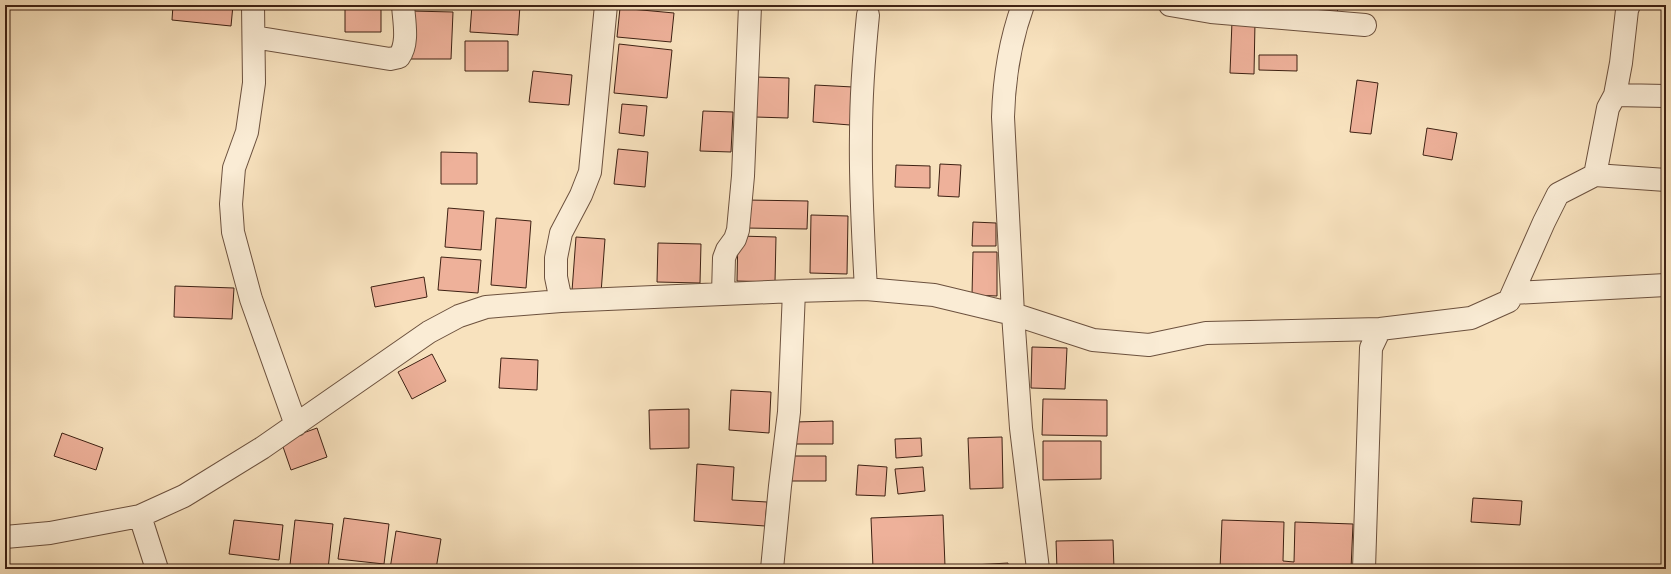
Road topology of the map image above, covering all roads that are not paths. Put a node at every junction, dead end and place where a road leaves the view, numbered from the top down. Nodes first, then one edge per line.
1 (253, 5) edge
2 (403, 5) edge
3 (606, 5) edge
4 (1023, 5) edge
5 (1170, 5) edge
6 (1629, 5) edge
7 (750, 6) dead end
8 (868, 15) dead end
9 (1365, 26) dead end
10 (254, 37) junction
11 (1615, 95) junction
12 (1666, 96) edge
13 (1595, 175) junction
14 (1666, 180) edge
15 (1666, 285) edge
16 (866, 289) junction
17 (794, 291) junction
18 (723, 293) junction
19 (1513, 293) junction
20 (560, 301) junction
21 (1013, 314) junction
22 (1380, 329) junction
23 (296, 425) junction
24 (140, 516) junction
25 (5, 538) edge
26 (158, 569) edge
27 (772, 569) edge
28 (1038, 569) edge
29 (1364, 569) edge

1 - 10 street
2 - 10 street
3 - 20 street
4 - 21 street
5 - 9 street
6 - 11 street
7 - 18 street
8 - 16 street
10 - 23 street
11 - 12 street
11 - 13 street
13 - 14 street
13 - 19 street
15 - 19 street
16 - 17 street
16 - 21 street
17 - 18 street
17 - 27 street
18 - 20 street
19 - 22 street
20 - 23 street
21 - 22 street
21 - 28 street
22 - 29 street
23 - 24 street
24 - 25 street
24 - 26 street

